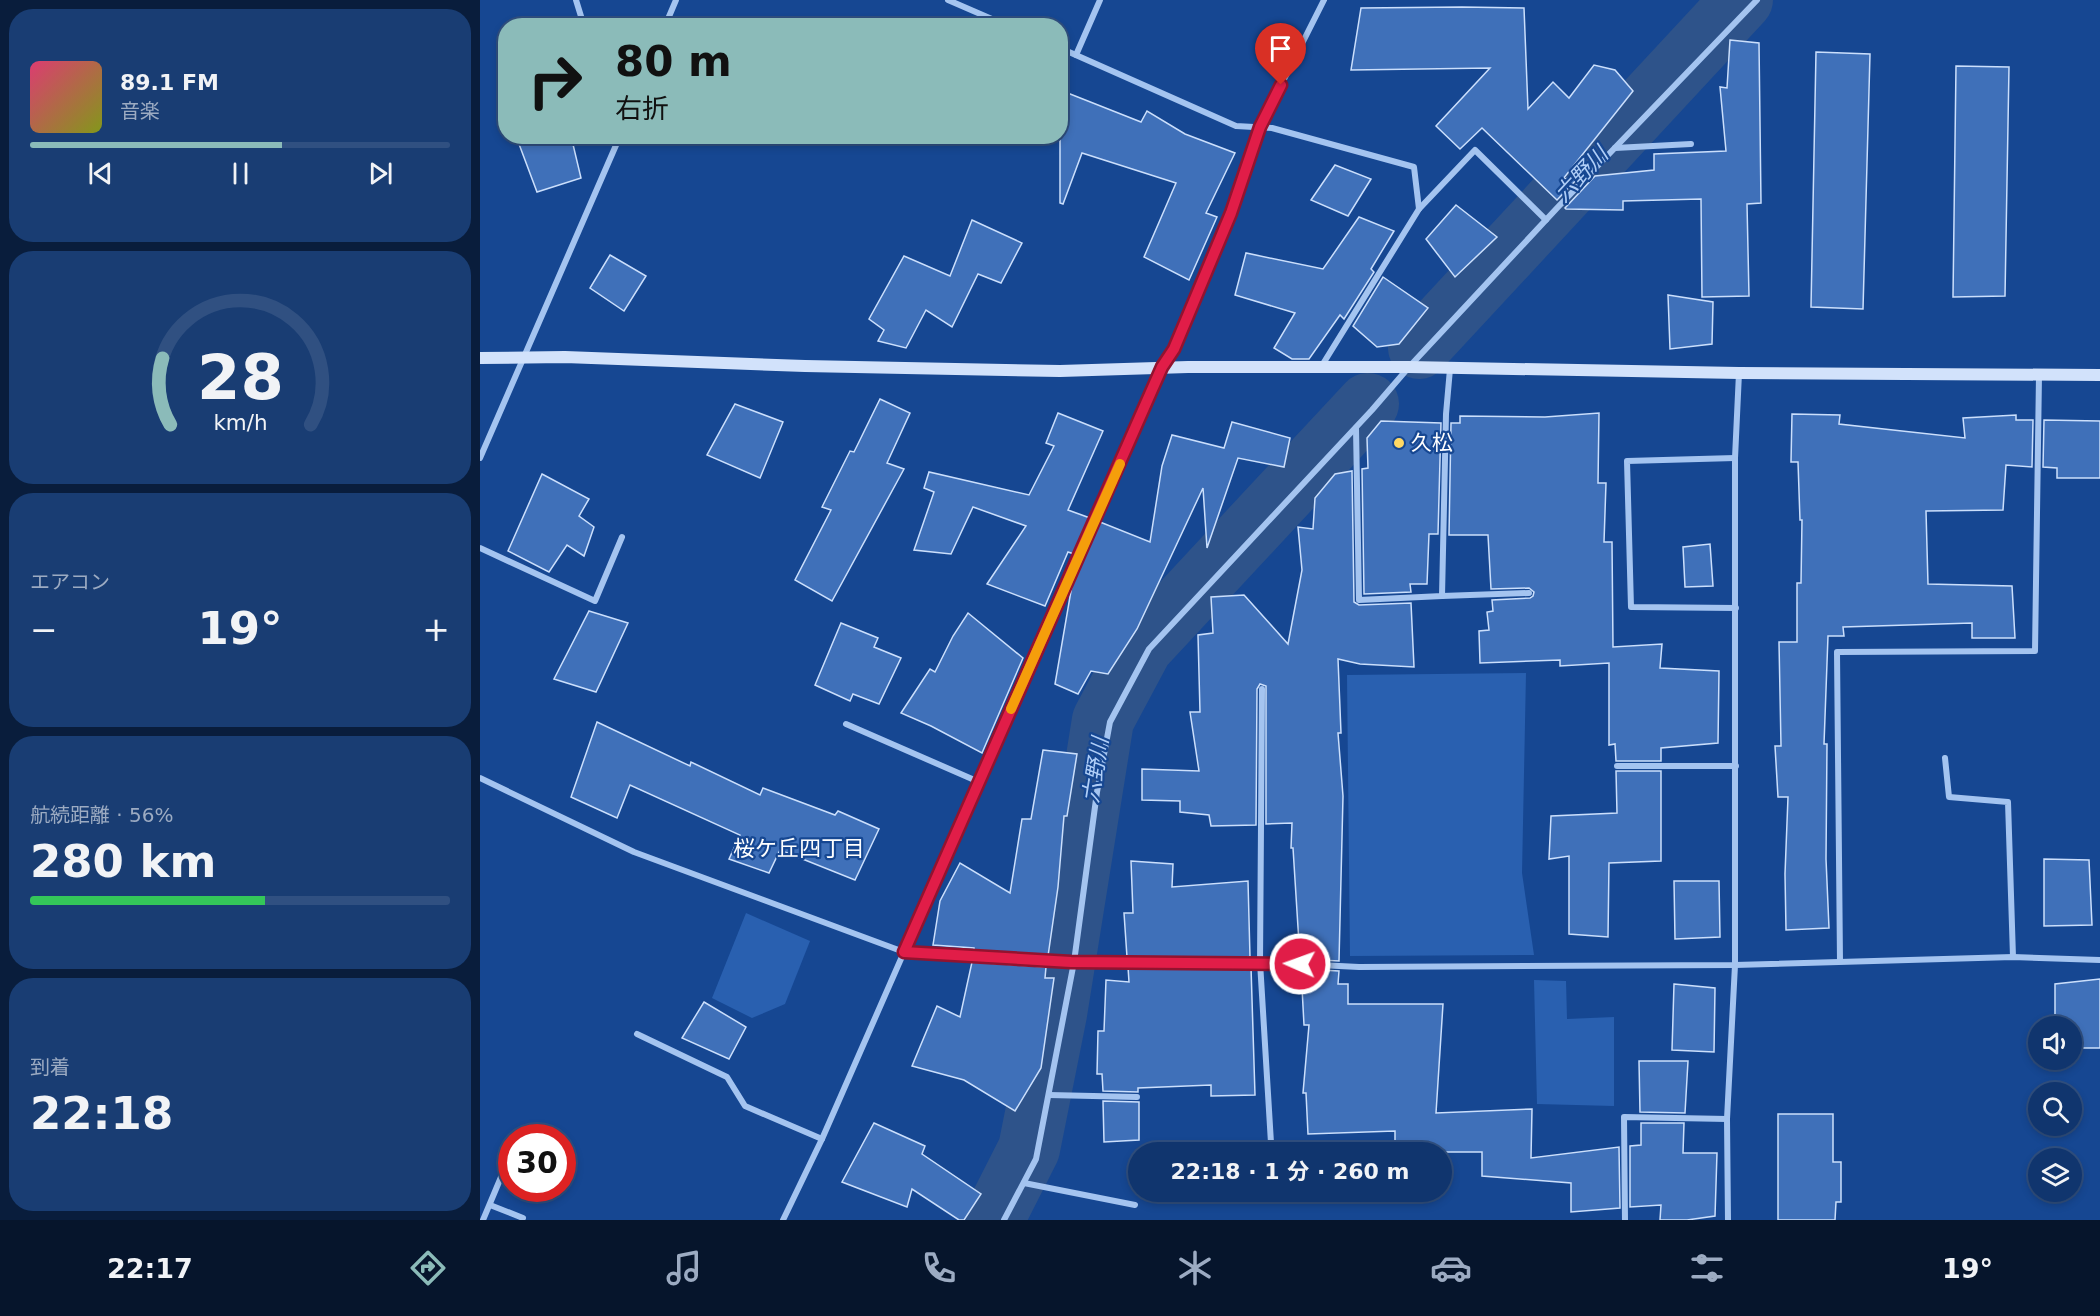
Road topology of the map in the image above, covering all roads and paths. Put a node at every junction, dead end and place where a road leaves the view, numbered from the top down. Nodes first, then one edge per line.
1 (576, 0) edge
2 (676, 0) edge
3 (948, 0) edge
4 (1100, 0) edge
5 (1324, 0) edge
6 (1757, 0) edge
7 (582, 18) edge
8 (668, 18) edge
9 (990, 18) edge
10 (1068, 52) edge
11 (1076, 55) junction
12 (1260, 127) junction
13 (617, 144) edge
14 (1691, 144) dead end
15 (1615, 148) junction
16 (1419, 209) junction
17 (1546, 220) junction
18 (480, 358) edge
19 (524, 358) junction
20 (1162, 367) junction
21 (1409, 367) junction
22 (1321, 368) junction
23 (1450, 369) junction
24 (1739, 373) junction
25 (2039, 375) junction
26 (2100, 375) edge
27 (1356, 428) junction
28 (480, 458) edge
29 (1735, 458) junction
30 (622, 537) dead end
31 (480, 548) edge
32 (1529, 593) dead end
33 (1442, 596) junction
34 (1736, 608) junction
35 (1262, 689) dead end
36 (846, 724) dead end
37 (1945, 758) dead end
38 (1617, 766) dead end
39 (1736, 766) junction
40 (480, 778) edge
41 (979, 782) junction
42 (904, 952) junction
43 (2013, 957) junction
44 (2100, 960) edge
45 (1840, 961) junction
46 (1073, 962) junction
47 (1260, 962) junction
48 (1735, 965) junction
49 (637, 1034) dead end
50 (1048, 1095) junction
51 (1137, 1097) dead end
52 (1727, 1119) junction
53 (822, 1139) junction
54 (1271, 1142) edge
55 (1024, 1183) junction
56 (498, 1185) edge
57 (490, 1205) junction
58 (1135, 1205) dead end
59 (523, 1218) dead end
60 (483, 1220) edge
61 (783, 1220) edge
62 (1004, 1220) edge
63 (1625, 1220) edge
64 (1728, 1220) edge

1 - 7 street
2 - 8 street
3 - 9 street
4 - 11 street
5 - 12 street
6 - 15 street
10 - 11 street
11 - 12 street
12 - 16 street
12 - 20 street
13 - 19 street
14 - 15 street
15 - 17 street
16 - 17 street
16 - 22 street
17 - 21 street
18 - 19 street
19 - 20 street
19 - 28 street
20 - 22 street
20 - 41 street
21 - 22 street
21 - 23 street
21 - 27 street
23 - 24 street
23 - 33 street
24 - 25 street
24 - 29 street
25 - 26 street
25 - 45 street
27 - 33 street
27 - 46 street
29 - 34 street
29 - 34 street
30 - 31 street
32 - 33 street
34 - 39 street
35 - 47 street
36 - 41 street
37 - 43 street
38 - 39 street
39 - 48 street
40 - 42 street
41 - 42 street
42 - 46 street
42 - 53 street
43 - 44 street
43 - 45 street
45 - 48 street
46 - 47 street
46 - 50 street
47 - 48 street
47 - 54 street
48 - 52 street
49 - 53 street
50 - 51 street
50 - 55 street
52 - 63 street
52 - 64 street
53 - 61 street
55 - 58 street
55 - 62 street
56 - 57 street
57 - 59 street
57 - 60 street

